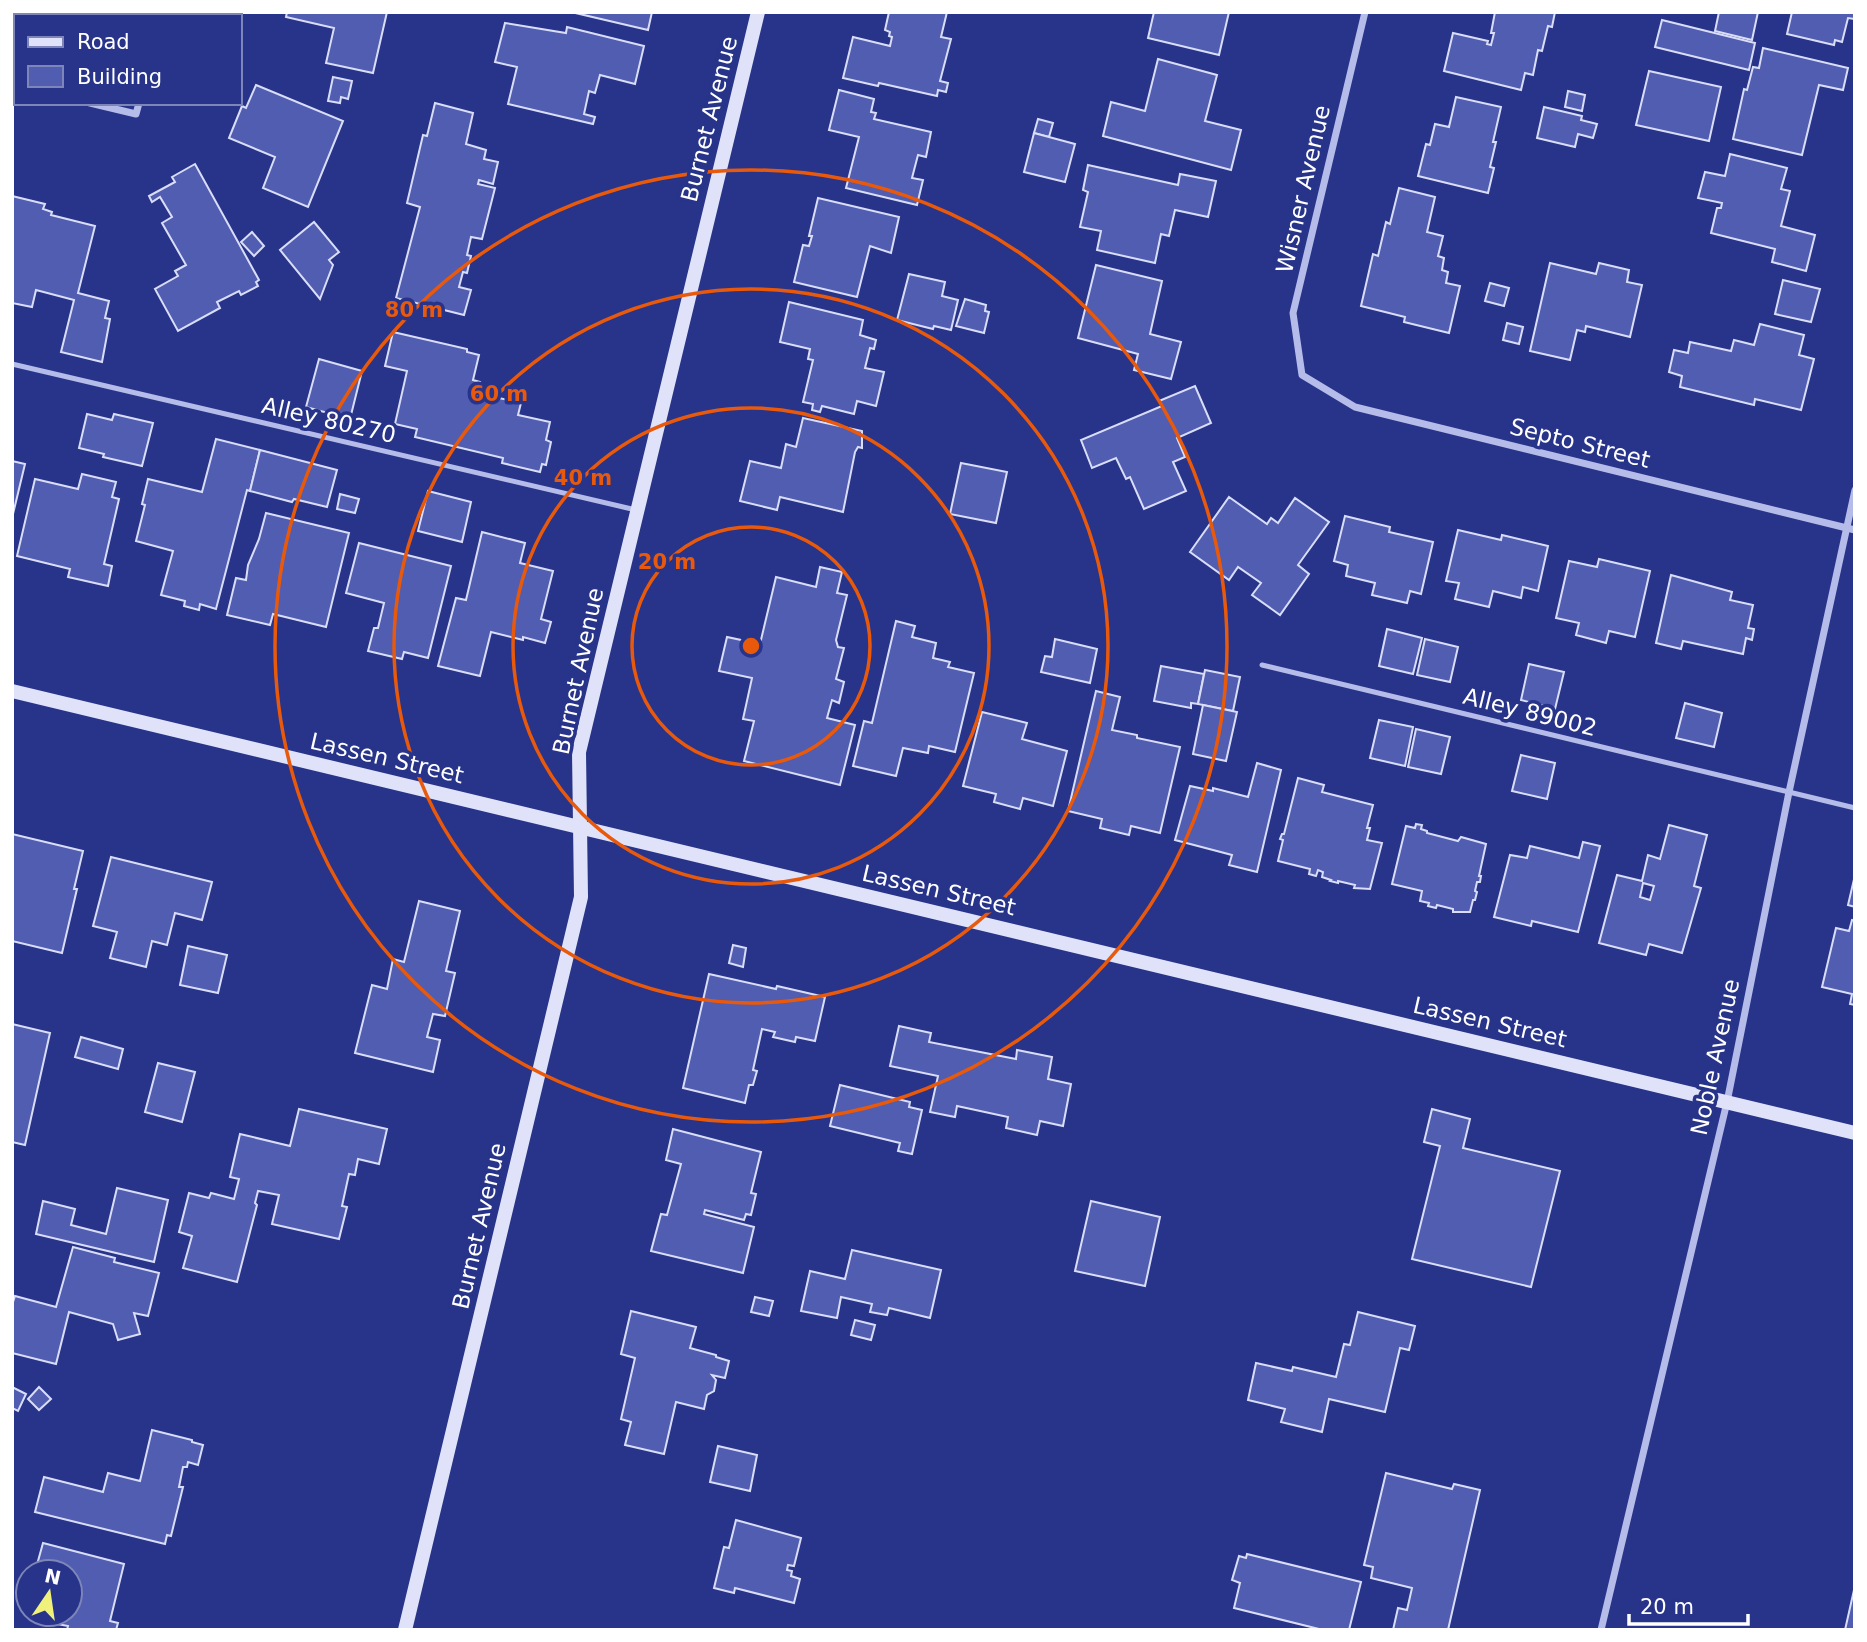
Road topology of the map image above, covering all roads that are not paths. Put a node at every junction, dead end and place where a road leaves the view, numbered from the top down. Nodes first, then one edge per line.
1 (758, 12) edge
2 (1365, 12) edge
3 (98, 105) edge
4 (138, 105) edge
5 (12, 365) edge
6 (1303, 375) joint
7 (1855, 490) edge
8 (638, 510) junction
9 (1846, 528) junction
10 (1855, 530) edge
11 (1262, 665) dead end
12 (12, 691) edge
13 (1789, 792) junction
14 (1855, 808) edge
15 (580, 827) junction
16 (1727, 1102) junction
17 (1855, 1133) edge
18 (405, 1630) edge
19 (1601, 1630) edge

1 - 8 main road, Burnet Avenue
2 - 6 street, Wisner Avenue
3 - 4 street
5 - 8 lane, Alley 80270
6 - 9 street, Septo Street
7 - 9 street, Noble Avenue
8 - 15 main road, Burnet Avenue
9 - 10 street, Septo Street
9 - 13 street, Noble Avenue
11 - 13 lane, Alley 89002
12 - 15 main road, Lassen Street
13 - 14 lane, Alley 89002
13 - 16 street, Noble Avenue
15 - 16 main road, Lassen Street
15 - 18 main road, Burnet Avenue
16 - 17 main road, Lassen Street
16 - 19 street, Noble Avenue

